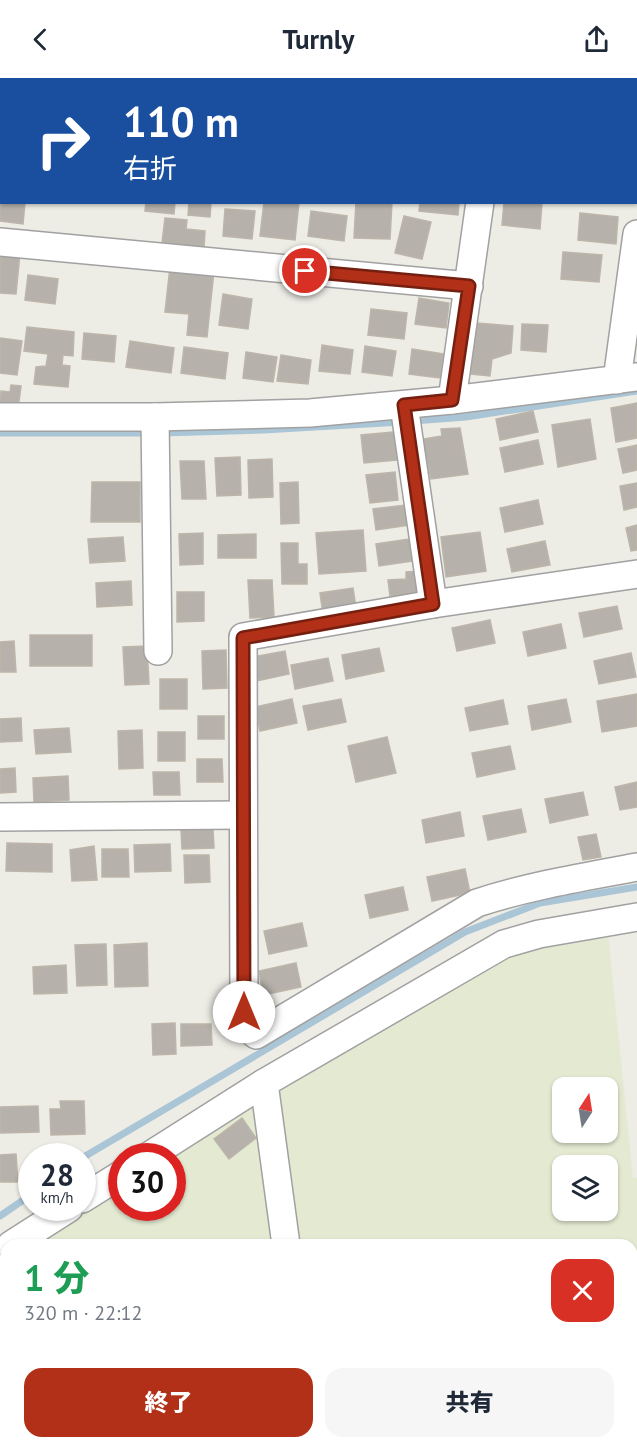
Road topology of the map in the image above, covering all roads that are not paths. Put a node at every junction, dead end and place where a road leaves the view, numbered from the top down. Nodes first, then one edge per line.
1 (480, 204) edge
2 (637, 234) edge
3 (0, 242) edge
4 (469, 286) junction
5 (627, 379) edge
6 (452, 400) junction
7 (0, 417) edge
8 (155, 417) junction
9 (406, 417) junction
10 (637, 574) edge
11 (433, 604) junction
12 (158, 651) dead end
13 (242, 814) junction
14 (0, 817) edge
15 (637, 867) edge
16 (637, 917) edge
17 (264, 1083) junction
18 (169, 1143) edge
19 (49, 1221) edge
20 (20, 1239) edge
21 (285, 1239) edge

1 - 4 street
2 - 5 street
3 - 4 street
4 - 6 street
5 - 6 street
6 - 9 street
7 - 8 street
8 - 9 street
8 - 12 street
9 - 11 street
10 - 11 street
11 - 13 street
13 - 14 street
13 - 15 street
16 - 17 street
17 - 18 street
17 - 21 street
19 - 20 street

